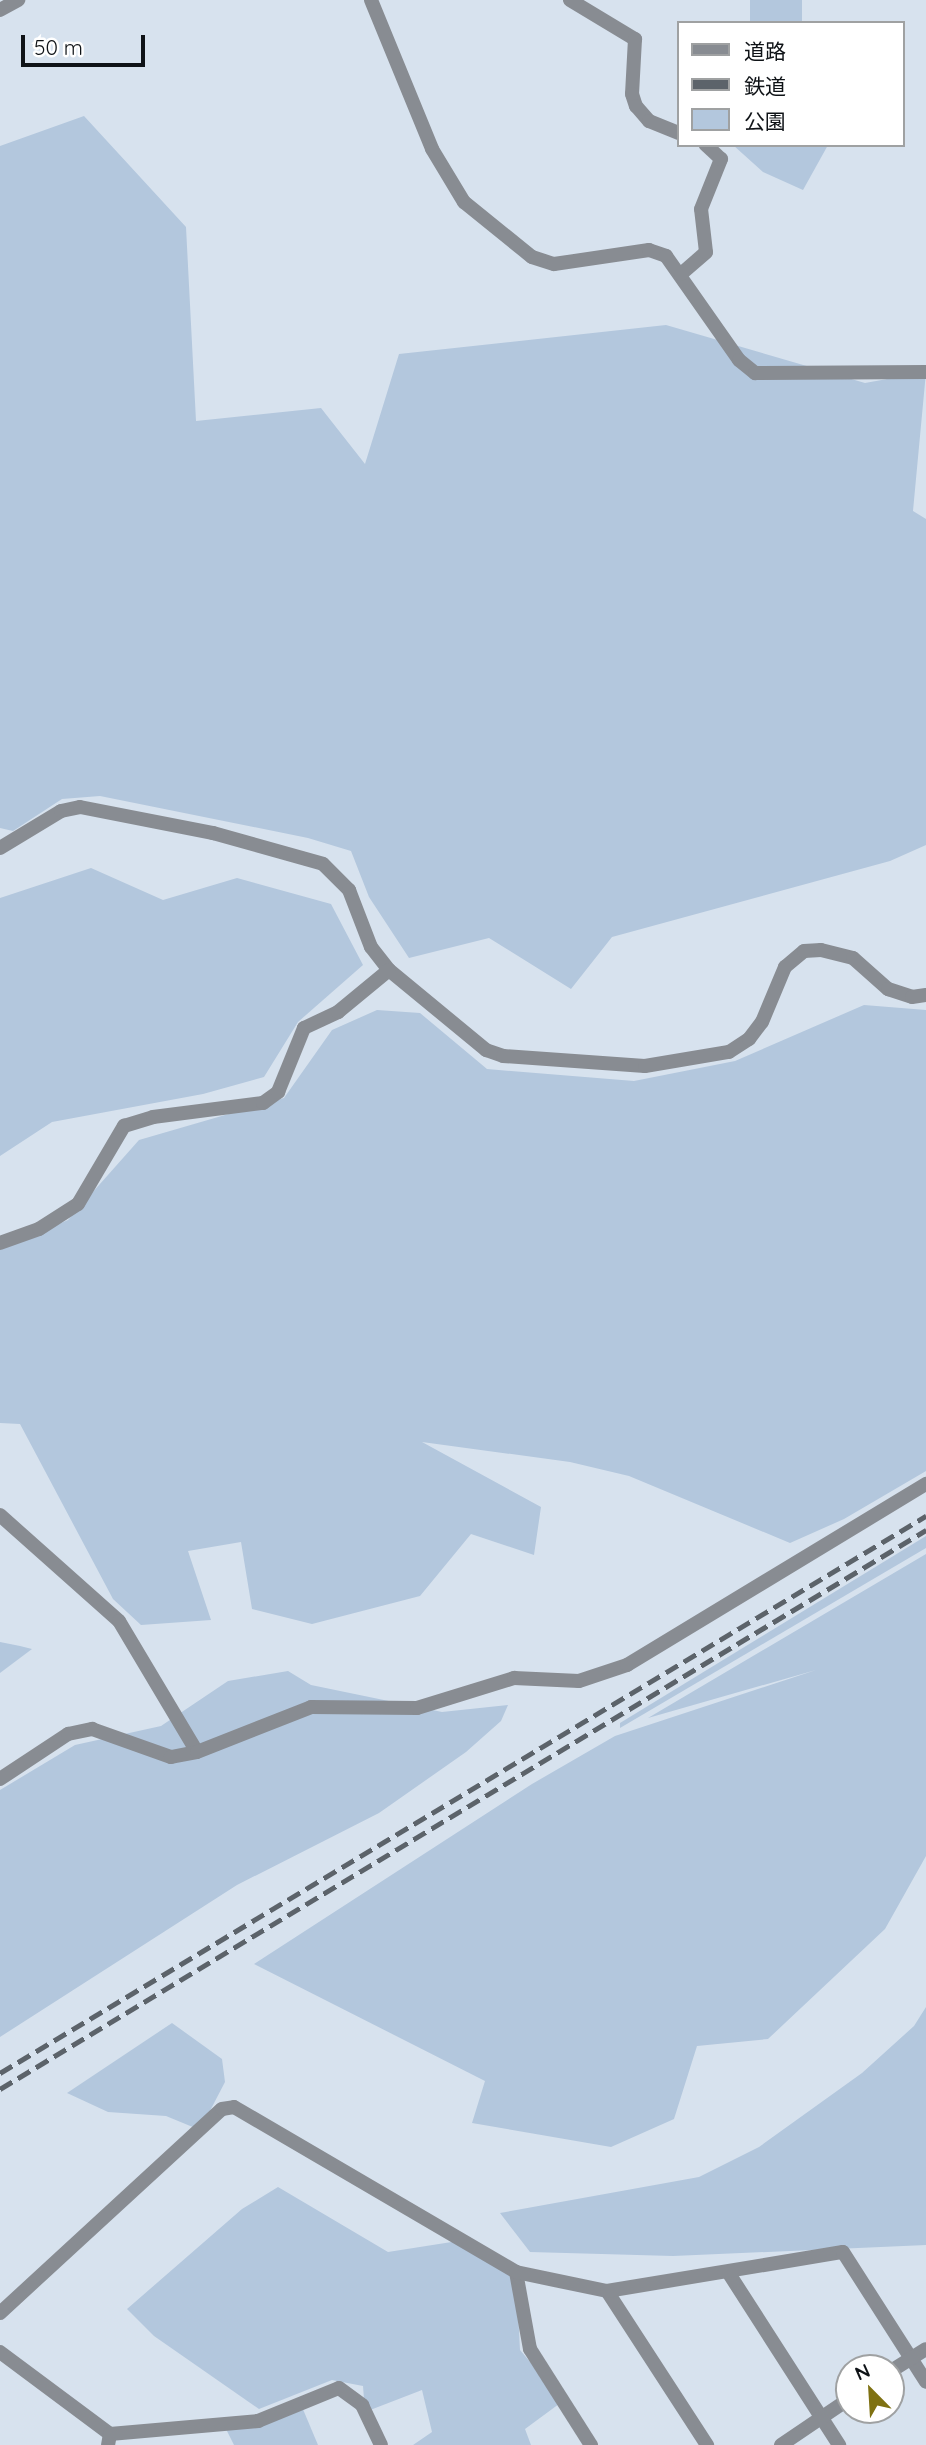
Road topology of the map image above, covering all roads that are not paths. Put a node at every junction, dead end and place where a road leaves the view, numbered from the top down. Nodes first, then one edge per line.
1 (18, 0) edge
2 (371, 0) edge
3 (570, 0) edge
4 (0, 10) edge
5 (678, 133) edge
6 (708, 147) edge
7 (681, 274) junction
8 (926, 372) edge
9 (0, 848) edge
10 (389, 970) junction
11 (926, 995) edge
12 (0, 1243) edge
13 (926, 1484) edge
14 (0, 1515) edge
15 (197, 1752) junction
16 (0, 1779) edge
17 (516, 2272) junction
18 (729, 2272) junction
19 (607, 2291) junction
20 (0, 2313) edge
21 (926, 2349) edge
22 (0, 2353) edge
23 (910, 2358) junction
24 (905, 2361) edge
25 (926, 2382) edge
26 (835, 2408) edge
27 (821, 2418) junction
28 (109, 2439) edge
29 (381, 2445) edge
30 (591, 2445) edge
31 (707, 2445) edge
32 (781, 2445) edge
33 (839, 2445) edge

1 - 4 street
2 - 7 street
3 - 5 street
6 - 7 street
7 - 8 street
9 - 10 street
10 - 11 street
10 - 12 street
13 - 15 street
14 - 15 street
15 - 16 street
17 - 19 street
17 - 20 street
17 - 30 street
18 - 19 street
18 - 23 street
18 - 27 street
19 - 31 street
21 - 23 street
22 - 28 street
23 - 24 street
23 - 25 street
26 - 27 street
27 - 32 street
27 - 33 street
28 - 29 street

